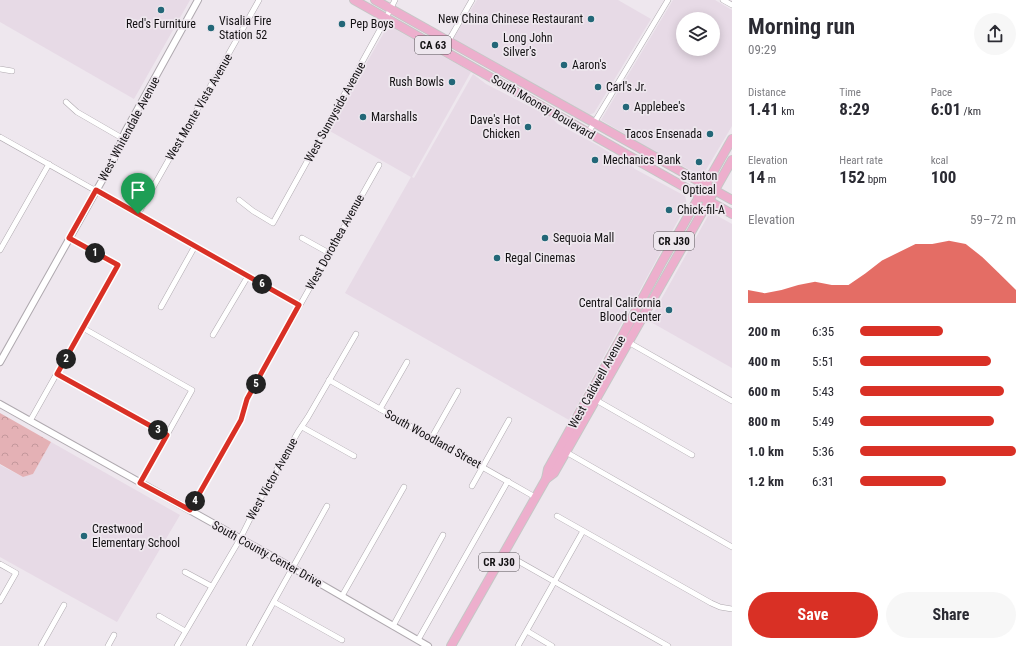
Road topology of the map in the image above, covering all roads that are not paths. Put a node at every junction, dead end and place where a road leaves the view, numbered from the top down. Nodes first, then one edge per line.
1 (198, 0) edge
2 (259, 0) edge
3 (354, 0) edge
4 (375, 0) edge
5 (395, 0) edge
6 (472, 0) edge
7 (668, 0) edge
8 (723, 0) edge
9 (732, 5) edge
10 (391, 8) junction
11 (386, 18) junction
12 (449, 40) junction
13 (0, 68) edge
14 (12, 71) dead end
15 (66, 102) dead end
16 (594, 123) junction
17 (588, 133) junction
18 (122, 138) junction
19 (1, 139) edge
20 (732, 139) edge
21 (732, 160) edge
22 (48, 164) junction
23 (378, 164) dead end
24 (705, 185) junction
25 (96, 190) junction
26 (714, 190) junction
27 (699, 196) junction
28 (239, 200) dead end
29 (732, 200) edge
30 (708, 201) junction
31 (138, 214) junction
32 (732, 214) edge
33 (69, 238) junction
34 (302, 238) dead end
35 (195, 246) junction
36 (0, 250) edge
37 (329, 253) junction
38 (248, 276) junction
39 (299, 305) junction
40 (161, 307) dead end
41 (83, 328) junction
42 (356, 334) dead end
43 (213, 335) dead end
44 (625, 341) junction
45 (0, 362) edge
46 (407, 362) dead end
47 (57, 374) junction
48 (329, 380) junction
49 (458, 391) dead end
50 (596, 400) junction
51 (732, 401) edge
52 (0, 404) edge
53 (583, 406) junction
54 (380, 409) junction
55 (509, 420) dead end
56 (30, 422) junction
57 (302, 427) junction
58 (167, 435) junction
59 (432, 437) junction
60 (566, 452) junction
61 (692, 455) dead end
62 (354, 456) dead end
63 (482, 467) junction
64 (546, 479) junction
65 (508, 481) junction
66 (140, 483) junction
67 (472, 486) dead end
68 (404, 487) dead end
69 (535, 497) junction
70 (327, 506) dead end
71 (190, 510) junction
72 (557, 516) dead end
73 (583, 531) junction
74 (443, 535) dead end
75 (240, 539) junction
76 (732, 547) edge
77 (504, 553) junction
78 (0, 564) edge
79 (293, 568) junction
80 (185, 572) dead end
81 (555, 581) junction
82 (211, 586) junction
83 (342, 596) junction
84 (0, 601) edge
85 (274, 602) junction
86 (64, 605) dead end
87 (732, 609) edge
88 (159, 616) dead end
89 (393, 626) junction
90 (186, 631) junction
91 (527, 631) junction
92 (114, 635) dead end
93 (342, 640) dead end
94 (418, 640) junction
95 (41, 646) edge
96 (108, 646) edge
97 (177, 646) edge
98 (249, 646) edge
99 (428, 646) edge
100 (451, 646) edge
101 (518, 646) edge
102 (552, 646) edge
103 (668, 646) edge

1 - 18 street, West Whitendale Avenue
2 - 31 street, West Monte Vista Avenue
3 - 11 main road, South Mooney Boulevard / CA 63
4 - 10 main road, South Mooney Boulevard / CA 63
5 - 10 street, West Sunnyside Avenue
6 - 12 street
7 - 16 street
8 - 9 street
10 - 11 street, West Sunnyside Avenue
10 - 12 main road, South Mooney Boulevard / CA 63
11 - 17 main road, South Mooney Boulevard / CA 63
11 - 28 street, West Sunnyside Avenue
12 - 16 main road, South Mooney Boulevard / CA 63
13 - 14 street
15 - 18 street
16 - 17 street
16 - 24 main road, South Mooney Boulevard / CA 63
17 - 27 main road, South Mooney Boulevard / CA 63
18 - 25 street, West Whitendale Avenue
19 - 22 street
20 - 24 main road, West Caldwell Avenue / CR J30
21 - 26 main road, West Caldwell Avenue / CR J30
22 - 25 street
22 - 36 street
23 - 37 street, West Dorothea Avenue
24 - 26 main road, South Mooney Boulevard / CA 63
24 - 27 main road, West Caldwell Avenue / CR J30
25 - 31 street
25 - 33 street, West Whitendale Avenue
26 - 29 main road, South Mooney Boulevard / CA 63
26 - 30 main road, West Caldwell Avenue / CR J30
27 - 30 main road, South Mooney Boulevard / CA 63
27 - 44 main road, West Caldwell Avenue / CR J30
30 - 32 main road, South Mooney Boulevard / CA 63
30 - 44 main road, West Caldwell Avenue / CR J30
31 - 35 street
33 - 41 street
33 - 45 street, West Whitendale Avenue
34 - 37 street
35 - 38 street
35 - 40 street
37 - 39 street, West Dorothea Avenue
38 - 39 street
38 - 43 street
39 - 71 street, West Dorothea Avenue
41 - 47 street
41 - 58 street
42 - 48 street, West Victor Avenue
44 - 50 main road, West Caldwell Avenue / CR J30
44 - 51 street
44 - 53 main road, West Caldwell Avenue / CR J30
46 - 54 street
47 - 56 street
47 - 58 street
48 - 54 street, South Woodland Street
48 - 57 street, West Victor Avenue
49 - 59 street
50 - 60 main road, West Caldwell Avenue / CR J30
50 - 61 street
52 - 56 street, South County Center Drive
53 - 60 main road
53 - 64 main road, West Caldwell Avenue / CR J30
54 - 59 street, South Woodland Street
55 - 63 street
56 - 66 street, South County Center Drive
57 - 62 street
57 - 75 street, West Victor Avenue
58 - 66 street
59 - 63 street, South Woodland Street
60 - 64 main road, West Caldwell Avenue / CR J30
60 - 76 street
63 - 65 street, South Woodland Street
63 - 67 street
64 - 69 main road, West Caldwell Avenue / CR J30
65 - 69 street, South Woodland Street
65 - 94 street
66 - 71 street, South County Center Drive
68 - 83 street
69 - 77 main road, West Caldwell Avenue / CR J30
70 - 79 street
71 - 75 street, South County Center Drive
72 - 73 street
73 - 81 street
73 - 87 street
74 - 89 street
75 - 79 street, South County Center Drive
75 - 82 street, West Victor Avenue
77 - 81 street
77 - 100 main road, West Caldwell Avenue / CR J30
78 - 84 street
79 - 83 street, South County Center Drive
79 - 85 street
80 - 82 street
81 - 91 street
81 - 103 street
82 - 90 street, West Victor Avenue
83 - 89 street, South County Center Drive
85 - 93 street
85 - 98 street
86 - 95 street
88 - 90 street
89 - 94 street, South County Center Drive
90 - 97 street, West Victor Avenue
91 - 101 street
91 - 102 street
92 - 96 street
94 - 99 street, South County Center Drive

